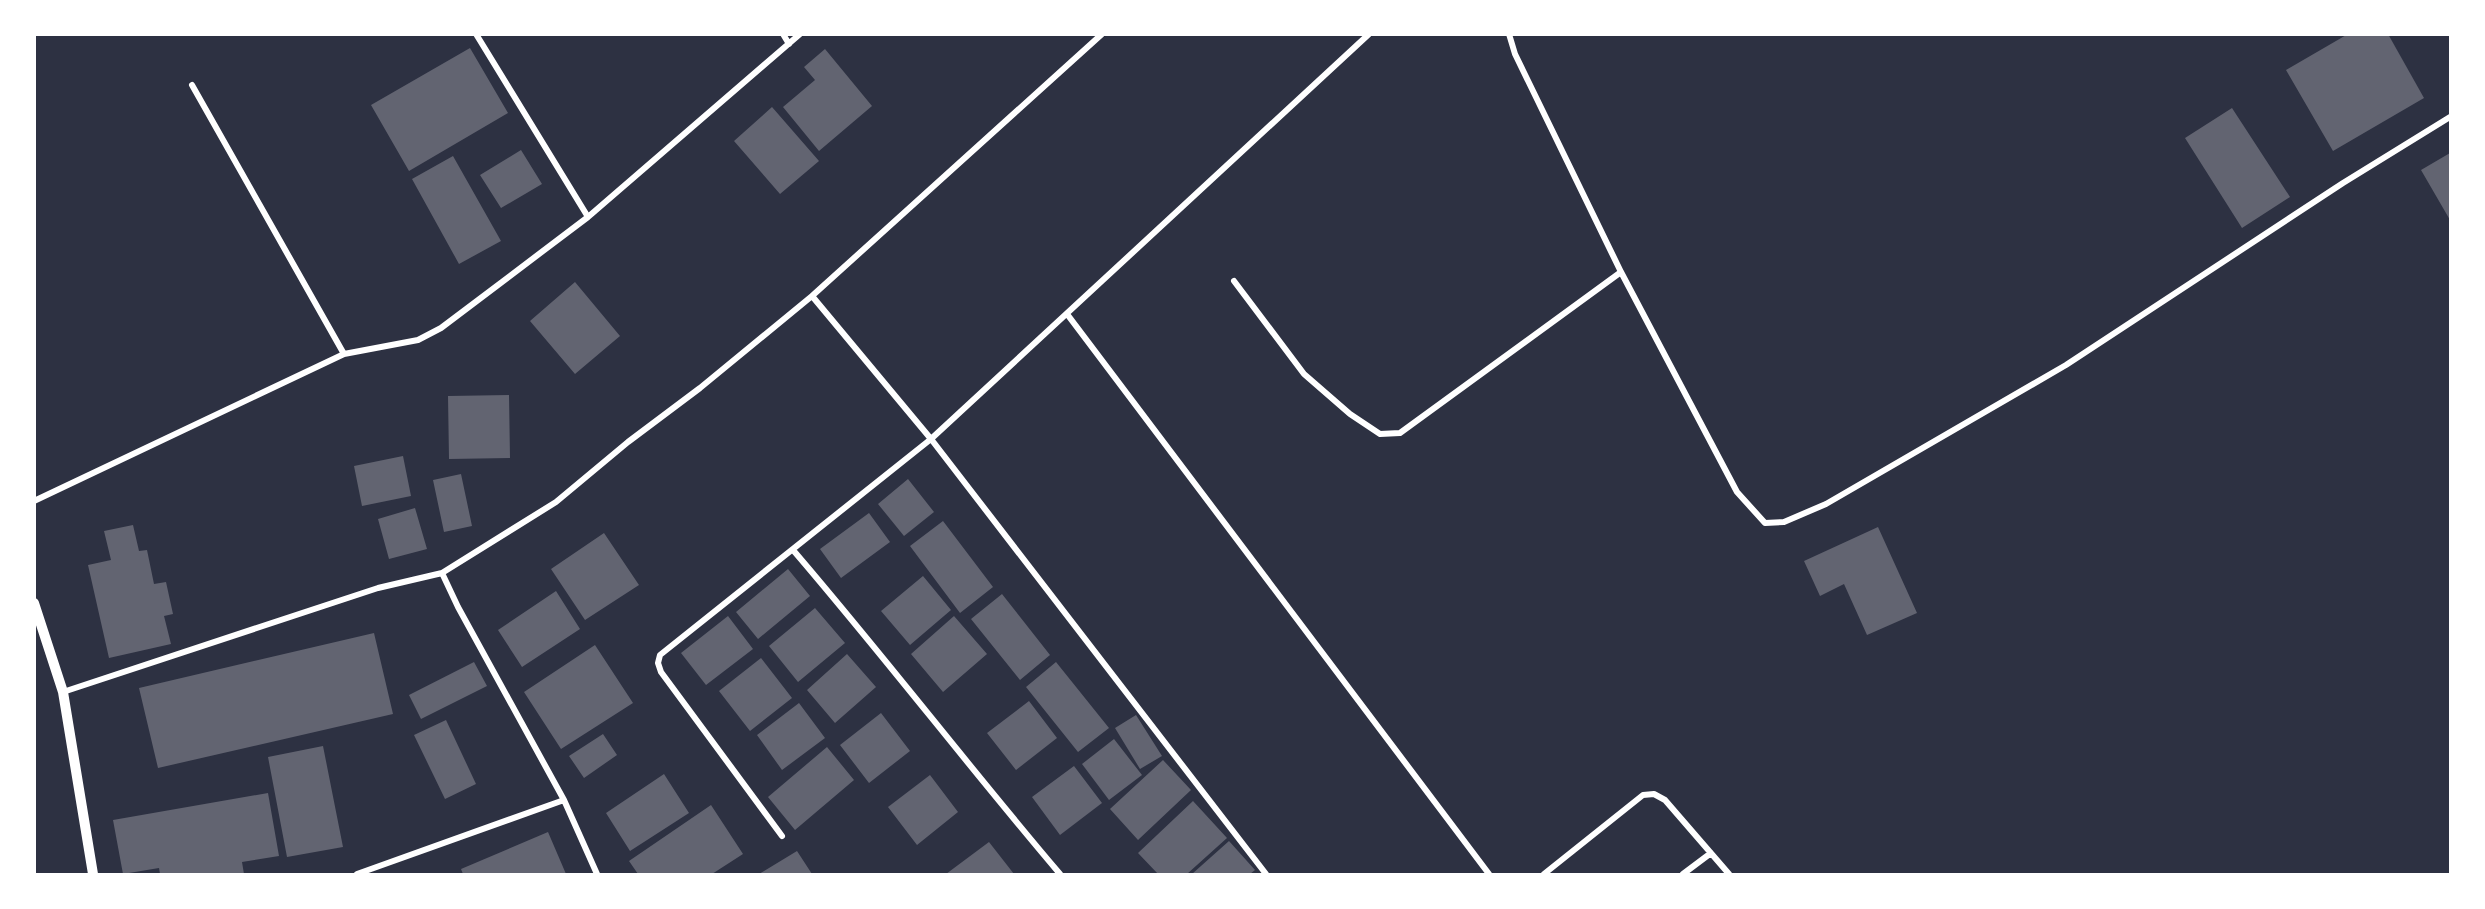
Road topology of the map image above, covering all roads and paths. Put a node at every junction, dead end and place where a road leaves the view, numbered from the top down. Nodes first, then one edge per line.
1 (476, 34) edge
2 (783, 34) edge
3 (800, 34) edge
4 (1102, 34) edge
5 (1369, 34) edge
6 (1509, 34) edge
7 (789, 44) junction
8 (192, 85) dead end
9 (2451, 117) edge
10 (588, 217) junction
11 (1621, 272) junction
12 (1234, 281) dead end
13 (812, 296) junction
14 (1067, 314) junction
15 (344, 354) junction
16 (931, 439) junction
17 (34, 501) edge
18 (793, 550) junction
19 (442, 573) junction
20 (34, 603) edge
21 (63, 692) junction
22 (564, 800) junction
23 (782, 836) dead end
24 (1711, 853) junction
25 (93, 874) edge
26 (357, 874) edge
27 (597, 874) edge
28 (1060, 874) edge
29 (1266, 874) edge
30 (1489, 874) edge
31 (1544, 874) edge
32 (1683, 874) edge
33 (1729, 874) edge

1 - 10 street
2 - 7 street
3 - 7 street
4 - 13 street
5 - 14 street
6 - 11 street
7 - 10 street
8 - 15 street
9 - 11 street
10 - 15 street
11 - 12 street
13 - 16 street
13 - 19 street
14 - 16 street
14 - 30 street
15 - 17 street
16 - 18 street
16 - 29 street
18 - 23 street
18 - 28 street
19 - 21 street
19 - 22 street
20 - 21 street
21 - 25 street
22 - 26 street
22 - 27 street
24 - 31 street
24 - 32 street
24 - 33 street

